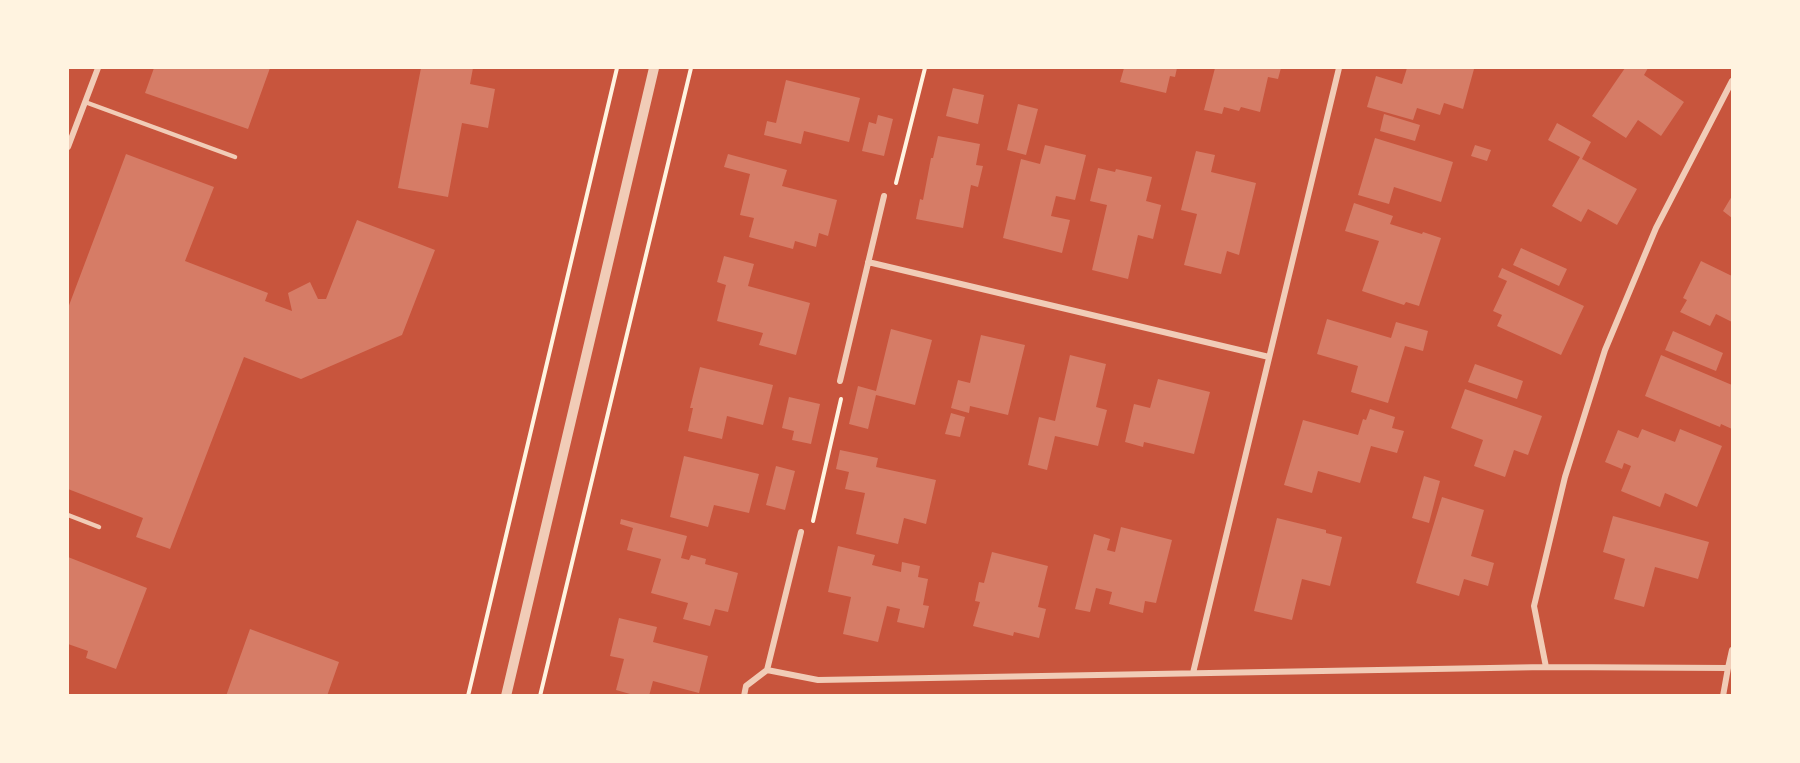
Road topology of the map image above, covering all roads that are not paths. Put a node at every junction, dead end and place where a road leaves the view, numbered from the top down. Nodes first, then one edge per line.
1 (98, 68) edge
2 (654, 68) edge
3 (1339, 68) edge
4 (1732, 81) edge
5 (85, 102) junction
6 (68, 147) edge
7 (234, 157) dead end
8 (884, 196) road end
9 (868, 262) junction
10 (1269, 357) junction
11 (840, 381) road end
12 (68, 515) edge
13 (99, 527) dead end
14 (801, 532) road end
15 (1732, 650) edge
16 (1546, 667) junction
17 (1728, 668) junction
18 (767, 670) junction
19 (1192, 673) junction
20 (506, 696) edge
21 (744, 696) edge
22 (1723, 696) edge

1 - 5 street
2 - 20 street
3 - 10 street
4 - 16 street
5 - 6 street
5 - 7 lane
8 - 9 street
9 - 10 street
9 - 11 street
10 - 19 street
12 - 13 lane
14 - 18 street
15 - 17 street
16 - 17 street
16 - 19 street
17 - 22 street
18 - 19 street
18 - 21 street

